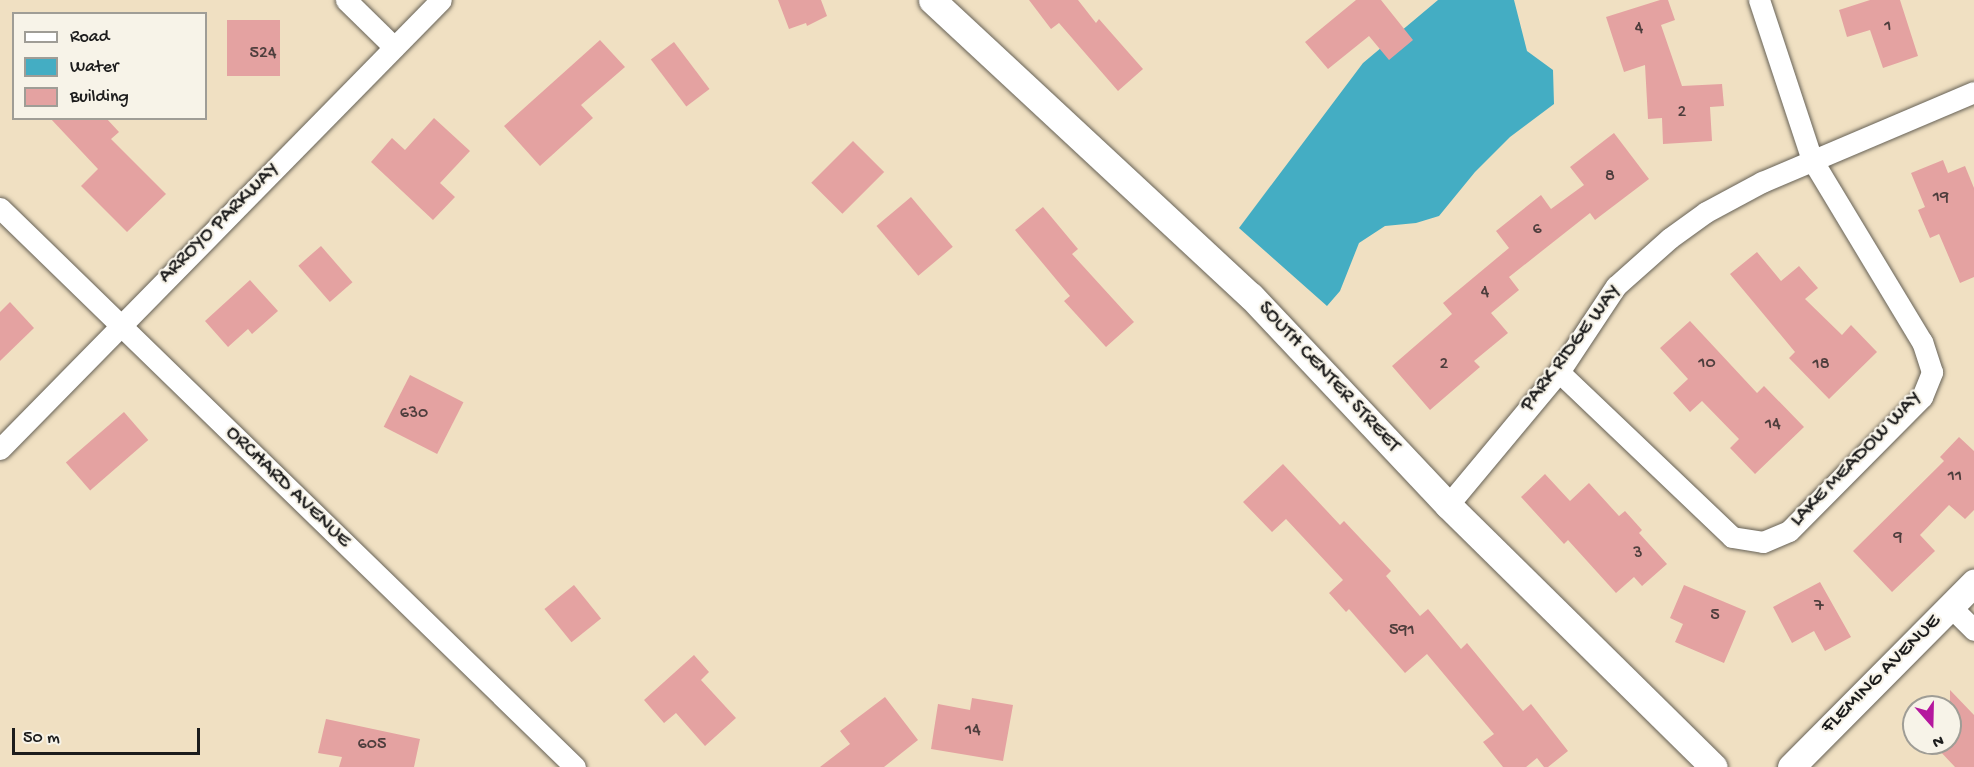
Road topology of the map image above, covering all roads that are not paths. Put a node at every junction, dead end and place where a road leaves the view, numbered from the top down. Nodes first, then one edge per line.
1 (346, 0) edge
2 (441, 0) edge
3 (932, 0) edge
4 (1759, 0) edge
5 (394, 47) junction
6 (1974, 92) edge
7 (1812, 160) junction
8 (0, 208) edge
9 (120, 325) junction
10 (1559, 372) junction
11 (0, 449) edge
12 (1448, 505) junction
13 (1974, 583) edge
14 (1950, 606) junction
15 (1974, 630) edge
16 (575, 767) edge
17 (1714, 767) edge
18 (1791, 767) edge

1 - 5 street
2 - 5 street, ARROYO PARKWAY
3 - 12 street, SOUTH CENTER STREET
4 - 7 street, LAKE MEADOW WAY
5 - 9 street, ARROYO PARKWAY
6 - 7 street, PARK RIDGE WAY
7 - 10 street, PARK RIDGE WAY
7 - 10 street, LAKE MEADOW WAY
8 - 9 street, ORCHARD AVENUE
9 - 11 street, ARROYO PARKWAY
9 - 16 street, ORCHARD AVENUE
10 - 12 street, PARK RIDGE WAY
12 - 17 street, SOUTH CENTER STREET
13 - 14 street, FLEMING AVENUE
14 - 15 street
14 - 18 street, FLEMING AVENUE

